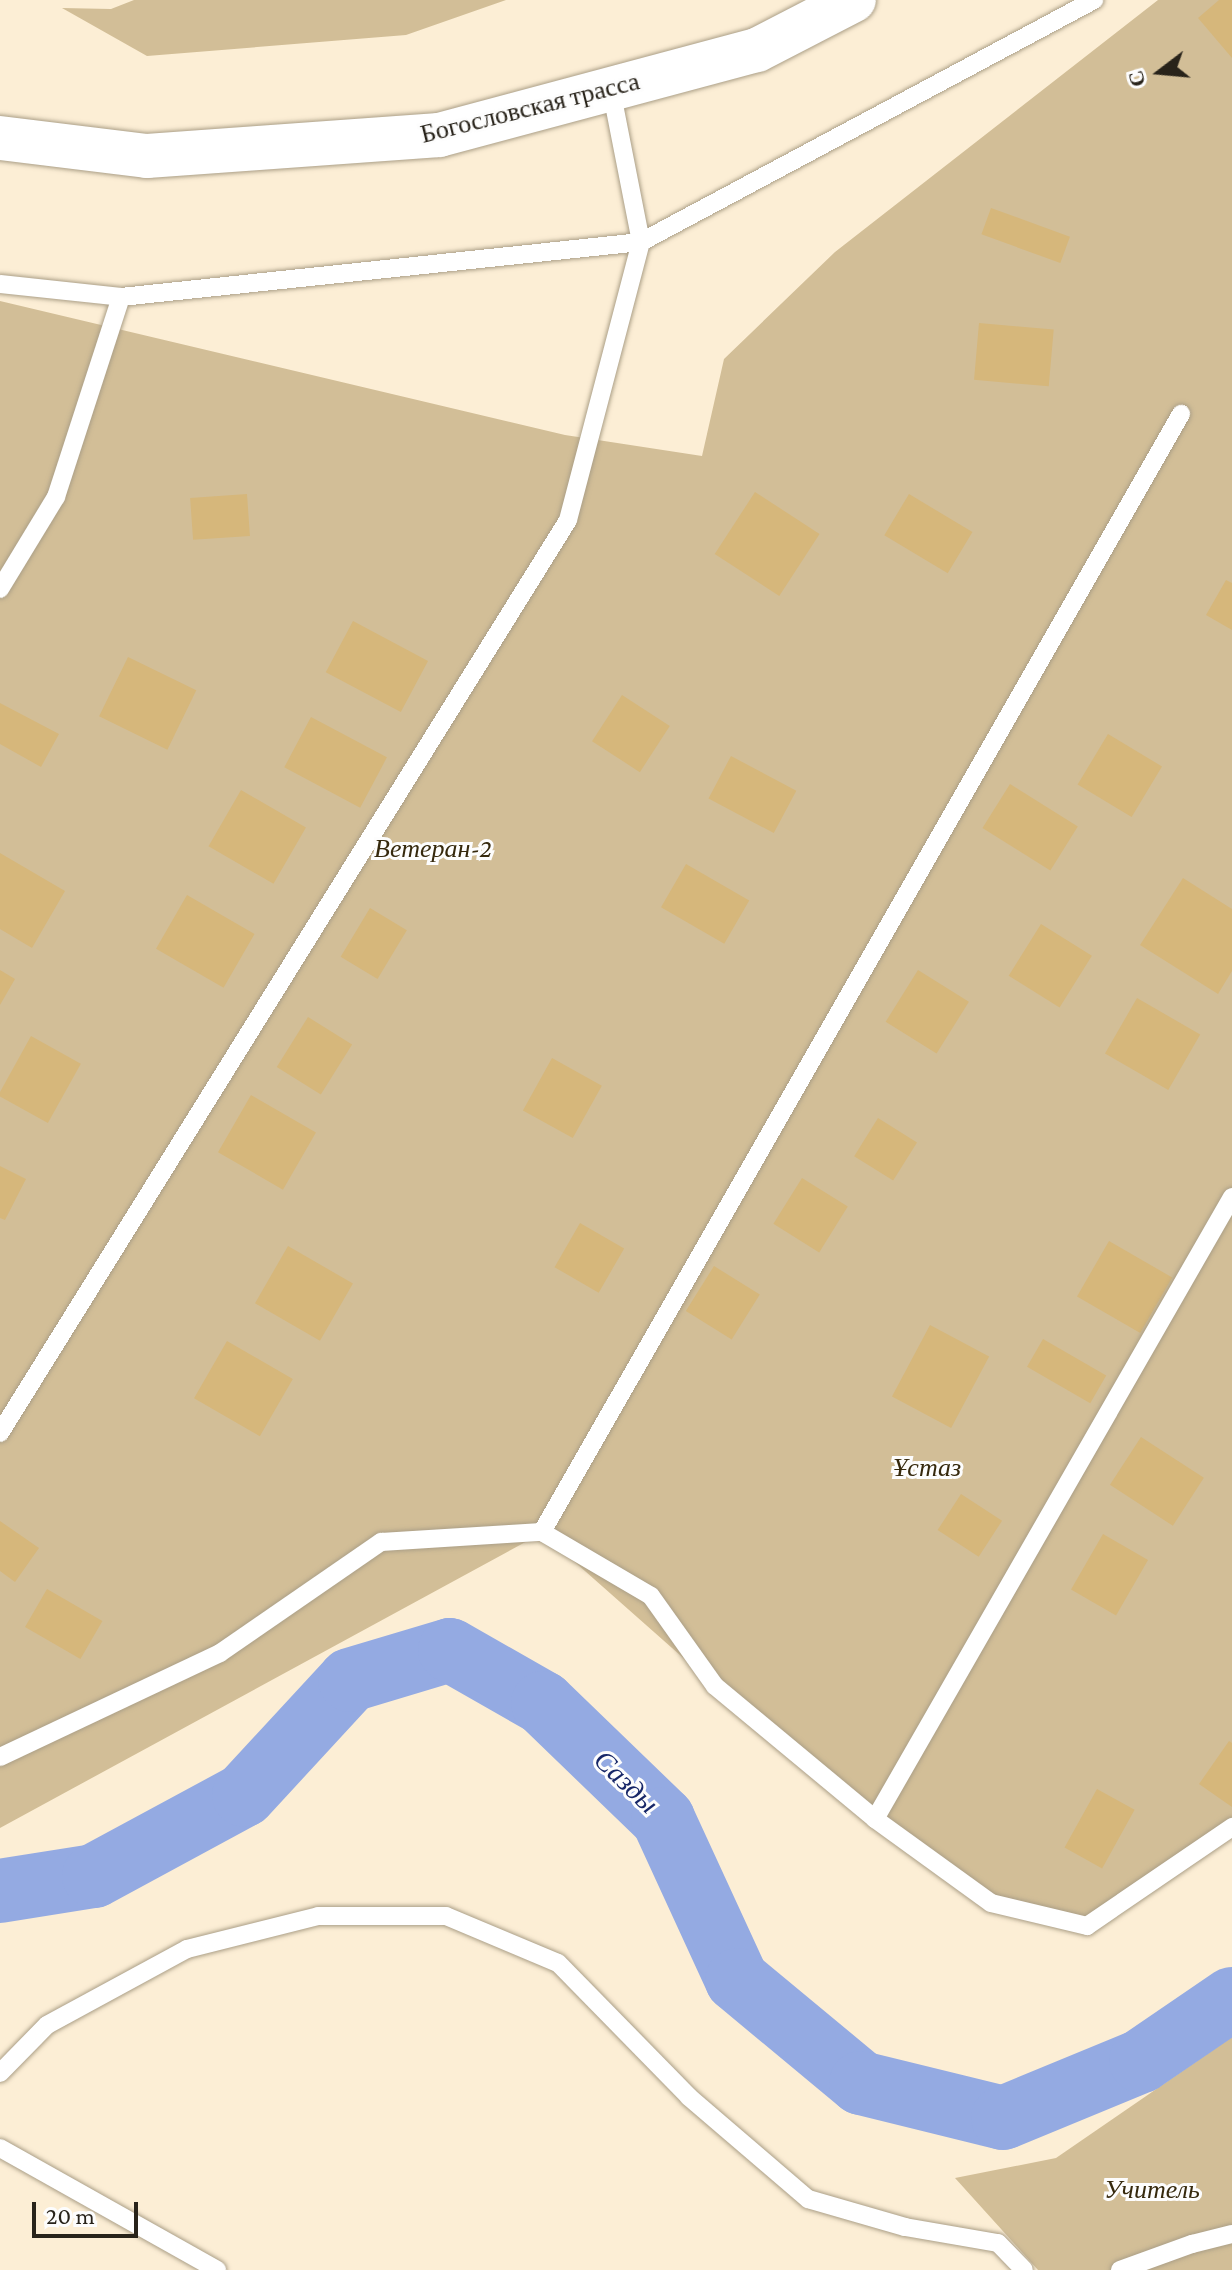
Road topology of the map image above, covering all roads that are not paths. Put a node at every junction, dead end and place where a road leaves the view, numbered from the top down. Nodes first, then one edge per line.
1 (854, 0) edge
2 (1094, 0) edge
3 (611, 89) junction
4 (0, 138) edge
5 (641, 242) junction
6 (0, 284) edge
7 (121, 297) junction
8 (1181, 414) dead end
9 (0, 589) edge
10 (1232, 1197) edge
11 (0, 1433) edge
12 (542, 1532) junction
13 (0, 1757) edge
14 (875, 1819) junction
15 (1232, 1827) edge
16 (0, 2073) edge
17 (0, 2148) edge
18 (1232, 2234) edge
19 (217, 2270) edge
20 (1024, 2270) edge
21 (1120, 2270) edge

1 - 3 main road, Богословская трасса
2 - 5 lane
3 - 4 main road, Богословская трасса
3 - 5 lane
5 - 7 lane
5 - 11 lane
6 - 7 lane
7 - 9 lane
8 - 12 lane
10 - 14 lane
12 - 13 lane
12 - 14 lane
14 - 15 lane
16 - 20 lane
17 - 19 lane
18 - 21 lane

